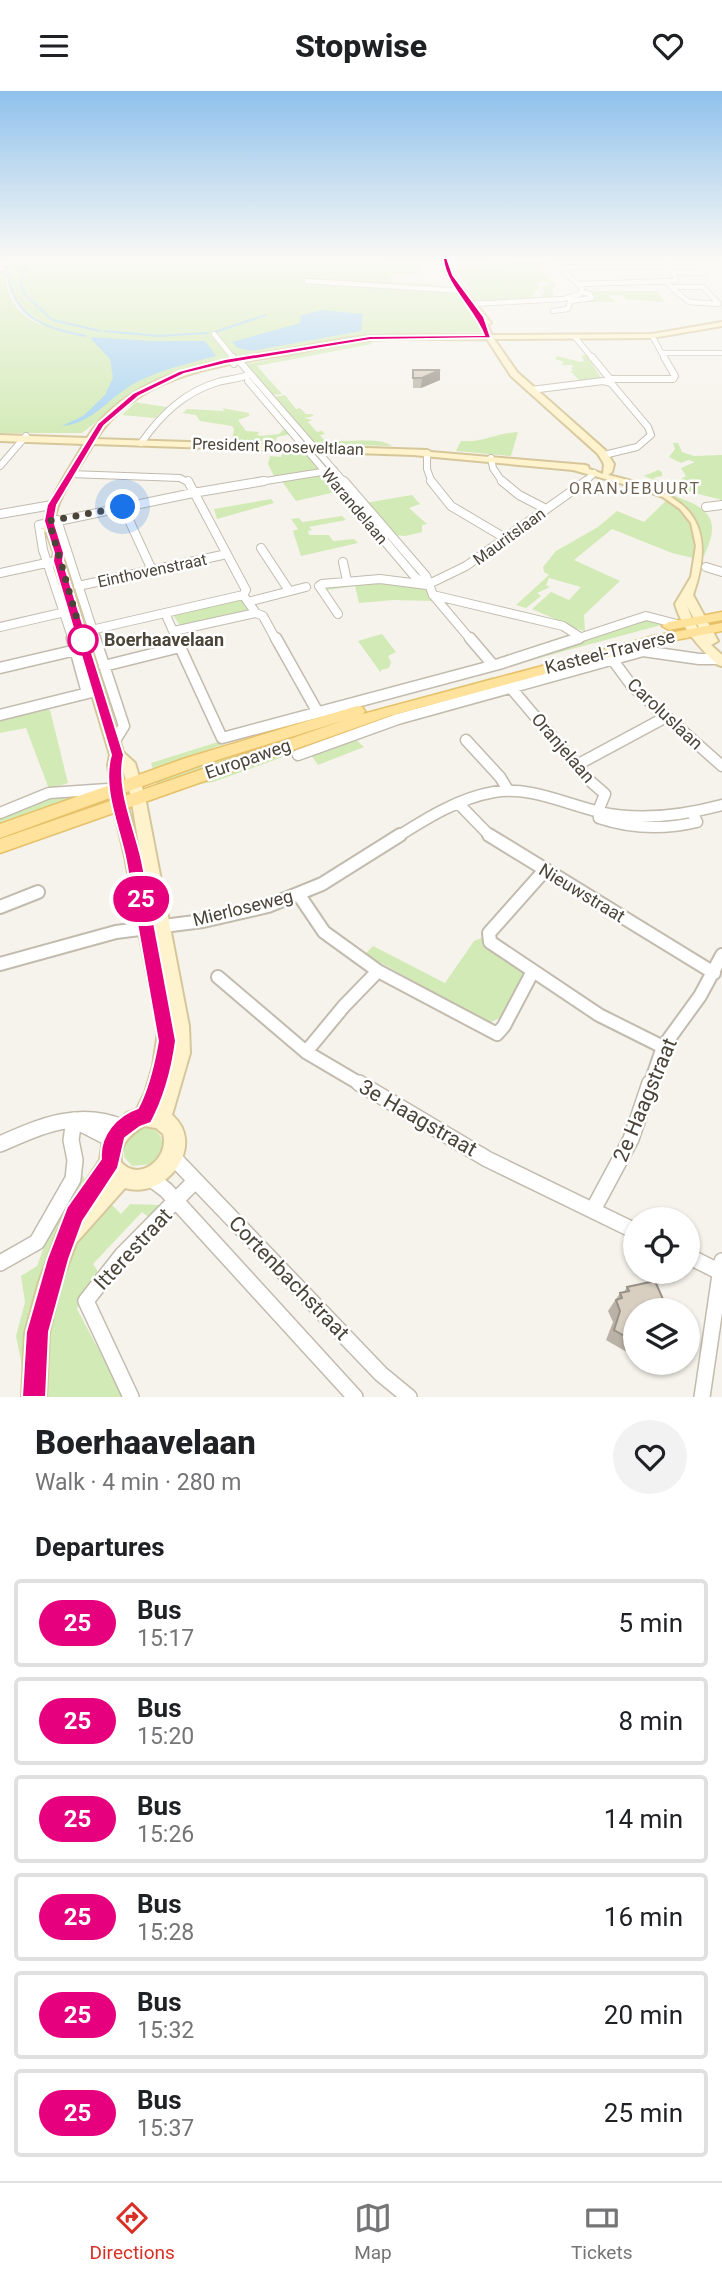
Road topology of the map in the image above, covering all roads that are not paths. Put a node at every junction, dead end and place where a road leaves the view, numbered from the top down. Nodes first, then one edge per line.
1 (483, 320) edge
2 (720, 325) edge
3 (214, 334) dead end
4 (652, 336) junction
5 (575, 337) junction
6 (493, 340) junction
7 (661, 353) junction
8 (722, 353) edge
9 (236, 361) junction
10 (248, 375) junction
11 (609, 380) junction
12 (531, 390) junction
13 (0, 437) edge
14 (24, 437) junction
15 (94, 440) junction
16 (142, 442) junction
17 (311, 447) junction
18 (426, 453) junction
19 (491, 458) junction
20 (606, 458) junction
21 (0, 466) edge
22 (330, 471) junction
23 (601, 472) junction
24 (70, 474) junction
25 (193, 493) junction
26 (52, 505) junction
27 (123, 507) junction
28 (546, 509) junction
29 (716, 511) edge
30 (0, 515) edge
31 (53, 520) junction
32 (505, 538) junction
33 (261, 548) dead end
34 (227, 554) junction
35 (714, 554) dead end
36 (58, 561) junction
37 (343, 562) dead end
38 (706, 567) junction
39 (152, 570) junction
40 (722, 572) edge
41 (0, 573) edge
42 (347, 581) junction
43 (427, 585) junction
44 (78, 586) junction
45 (306, 587) dead end
46 (288, 589) junction
47 (433, 595) junction
48 (246, 598) junction
49 (65, 612) junction
50 (165, 613) junction
51 (256, 613) junction
52 (338, 614) dead end
53 (722, 616) edge
54 (693, 625) junction
55 (0, 627) edge
56 (722, 627) edge
57 (174, 631) junction
58 (81, 632) junction
59 (580, 637) junction
60 (180, 647) junction
61 (76, 650) junction
62 (612, 659) junction
63 (719, 659) edge
64 (104, 666) junction
65 (0, 668) edge
66 (502, 676) junction
67 (93, 692) junction
68 (317, 711) junction
69 (0, 715) edge
70 (666, 717) junction
71 (466, 740) dead end
72 (116, 749) junction
73 (298, 755) dead end
74 (577, 765) junction
75 (722, 766) edge
76 (508, 790) junction
77 (127, 793) junction
78 (458, 803) junction
79 (720, 808) edge
80 (598, 811) junction
81 (0, 813) edge
82 (0, 831) edge
83 (0, 846) edge
84 (545, 870) junction
85 (38, 892) dead end
86 (299, 895) junction
87 (0, 907) edge
88 (155, 927) junction
89 (722, 955) edge
90 (0, 964) edge
91 (378, 971) junction
92 (533, 971) junction
93 (714, 973) junction
94 (218, 977) dead end
95 (663, 1047) junction
96 (306, 1052) junction
97 (152, 1117) junction
98 (74, 1119) junction
99 (0, 1144) edge
100 (117, 1151) junction
101 (172, 1156) junction
102 (150, 1178) junction
103 (195, 1181) junction
104 (175, 1203) junction
105 (593, 1210) junction
106 (623, 1225) edge
107 (700, 1261) edge
108 (0, 1263) edge
109 (721, 1269) edge
110 (34, 1397) edge
111 (131, 1397) edge
112 (355, 1397) edge
113 (409, 1397) edge
114 (702, 1397) edge

1 - 6 main road
2 - 4 main road
3 - 9 street, Warandelaan
4 - 5 main road
4 - 7 street
5 - 6 main road
5 - 11 street
6 - 9 main road
6 - 12 main road
7 - 8 street
7 - 11 street
9 - 10 street, Warandelaan
9 - 15 main road
10 - 16 street
10 - 17 street, Warandelaan
11 - 12 street
11 - 20 street
12 - 20 main road
13 - 14 main road, President Rooseveltlaan
14 - 15 main road, President Rooseveltlaan
14 - 21 street
15 - 16 main road, President Rooseveltlaan
15 - 24 main road
16 - 17 main road, President Rooseveltlaan
17 - 18 main road, President Rooseveltlaan
17 - 22 street, Warandelaan
18 - 19 main road, President Rooseveltlaan
18 - 32 street
19 - 23 main road, President Rooseveltlaan
19 - 28 street
20 - 23 main road
22 - 25 street
22 - 43 street, Warandelaan
23 - 28 street, Mauritslaan
23 - 29 main road, President Rooseveltlaan
24 - 25 street
24 - 26 main road
25 - 27 street
25 - 34 street
26 - 30 street
26 - 31 main road
27 - 31 street
27 - 39 street
28 - 32 street, Mauritslaan
31 - 36 main road
32 - 43 street, Mauritslaan
33 - 46 street
34 - 39 street, Einthovenstraat
34 - 48 street
35 - 38 main road
36 - 41 street
36 - 44 street
36 - 49 street
36 - 58 main road
37 - 42 street
38 - 40 street
38 - 54 main road
39 - 44 street, Einthovenstraat
42 - 43 street
42 - 52 street
43 - 47 street, Warandelaan
44 - 58 street
45 - 46 street
46 - 48 street
47 - 59 street
47 - 66 street, Warandelaan
48 - 50 street
48 - 51 street
49 - 55 street
49 - 58 street
50 - 57 street
50 - 58 street
51 - 57 street
51 - 68 street
53 - 54 main road, Kasteel-Traverse
54 - 56 main road, Kasteel-Traverse
54 - 59 street
54 - 63 main road
54 - 66 main road, Kasteel-Traverse
57 - 60 street
58 - 61 street
58 - 64 street
58 - 67 main road
59 - 66 street
60 - 64 street
60 - 68 street, Europaweg
61 - 65 street
61 - 67 street
62 - 63 street, Europaweg
62 - 66 street, Europaweg
62 - 70 street, Caroluslaan
64 - 72 street
66 - 68 street, Europaweg
66 - 73 street, Europaweg
66 - 74 street, Oranjelaan
66 - 77 main road, Europaweg
67 - 69 street
67 - 72 main road
70 - 74 street
70 - 75 street, Caroluslaan
71 - 76 street
72 - 77 main road
74 - 80 street, Oranjelaan
76 - 78 street, Mierloseweg
76 - 80 street, Mierloseweg
77 - 81 street, Europaweg
77 - 82 main road, Europaweg
77 - 83 main road, Europaweg
77 - 88 main road
78 - 84 street, Nieuwstraat
78 - 86 street, Mierloseweg
79 - 80 street, Mierloseweg
84 - 92 street
84 - 93 street, Nieuwstraat
85 - 87 street
86 - 88 street, Mierloseweg
86 - 91 street
88 - 90 street, Mierloseweg
88 - 97 main road
89 - 93 street, 2e Haagstraat
91 - 92 street
91 - 96 street
92 - 95 street
93 - 95 street, 2e Haagstraat
94 - 96 street, 3e Haagstraat
95 - 105 street, 2e Haagstraat
96 - 105 street, 3e Haagstraat
97 - 100 main road
97 - 101 main road
98 - 99 street
98 - 100 street
98 - 108 street
100 - 102 main road
100 - 110 main road
101 - 102 main road
101 - 103 street, Cortenbachstraat
102 - 104 street, Cortenbachstraat
103 - 104 street, Itterestraat
103 - 113 street, Cortenbachstraat
104 - 111 street, Itterestraat
104 - 112 street, Cortenbachstraat
105 - 106 street, 3e Haagstraat
107 - 109 street
109 - 114 street

